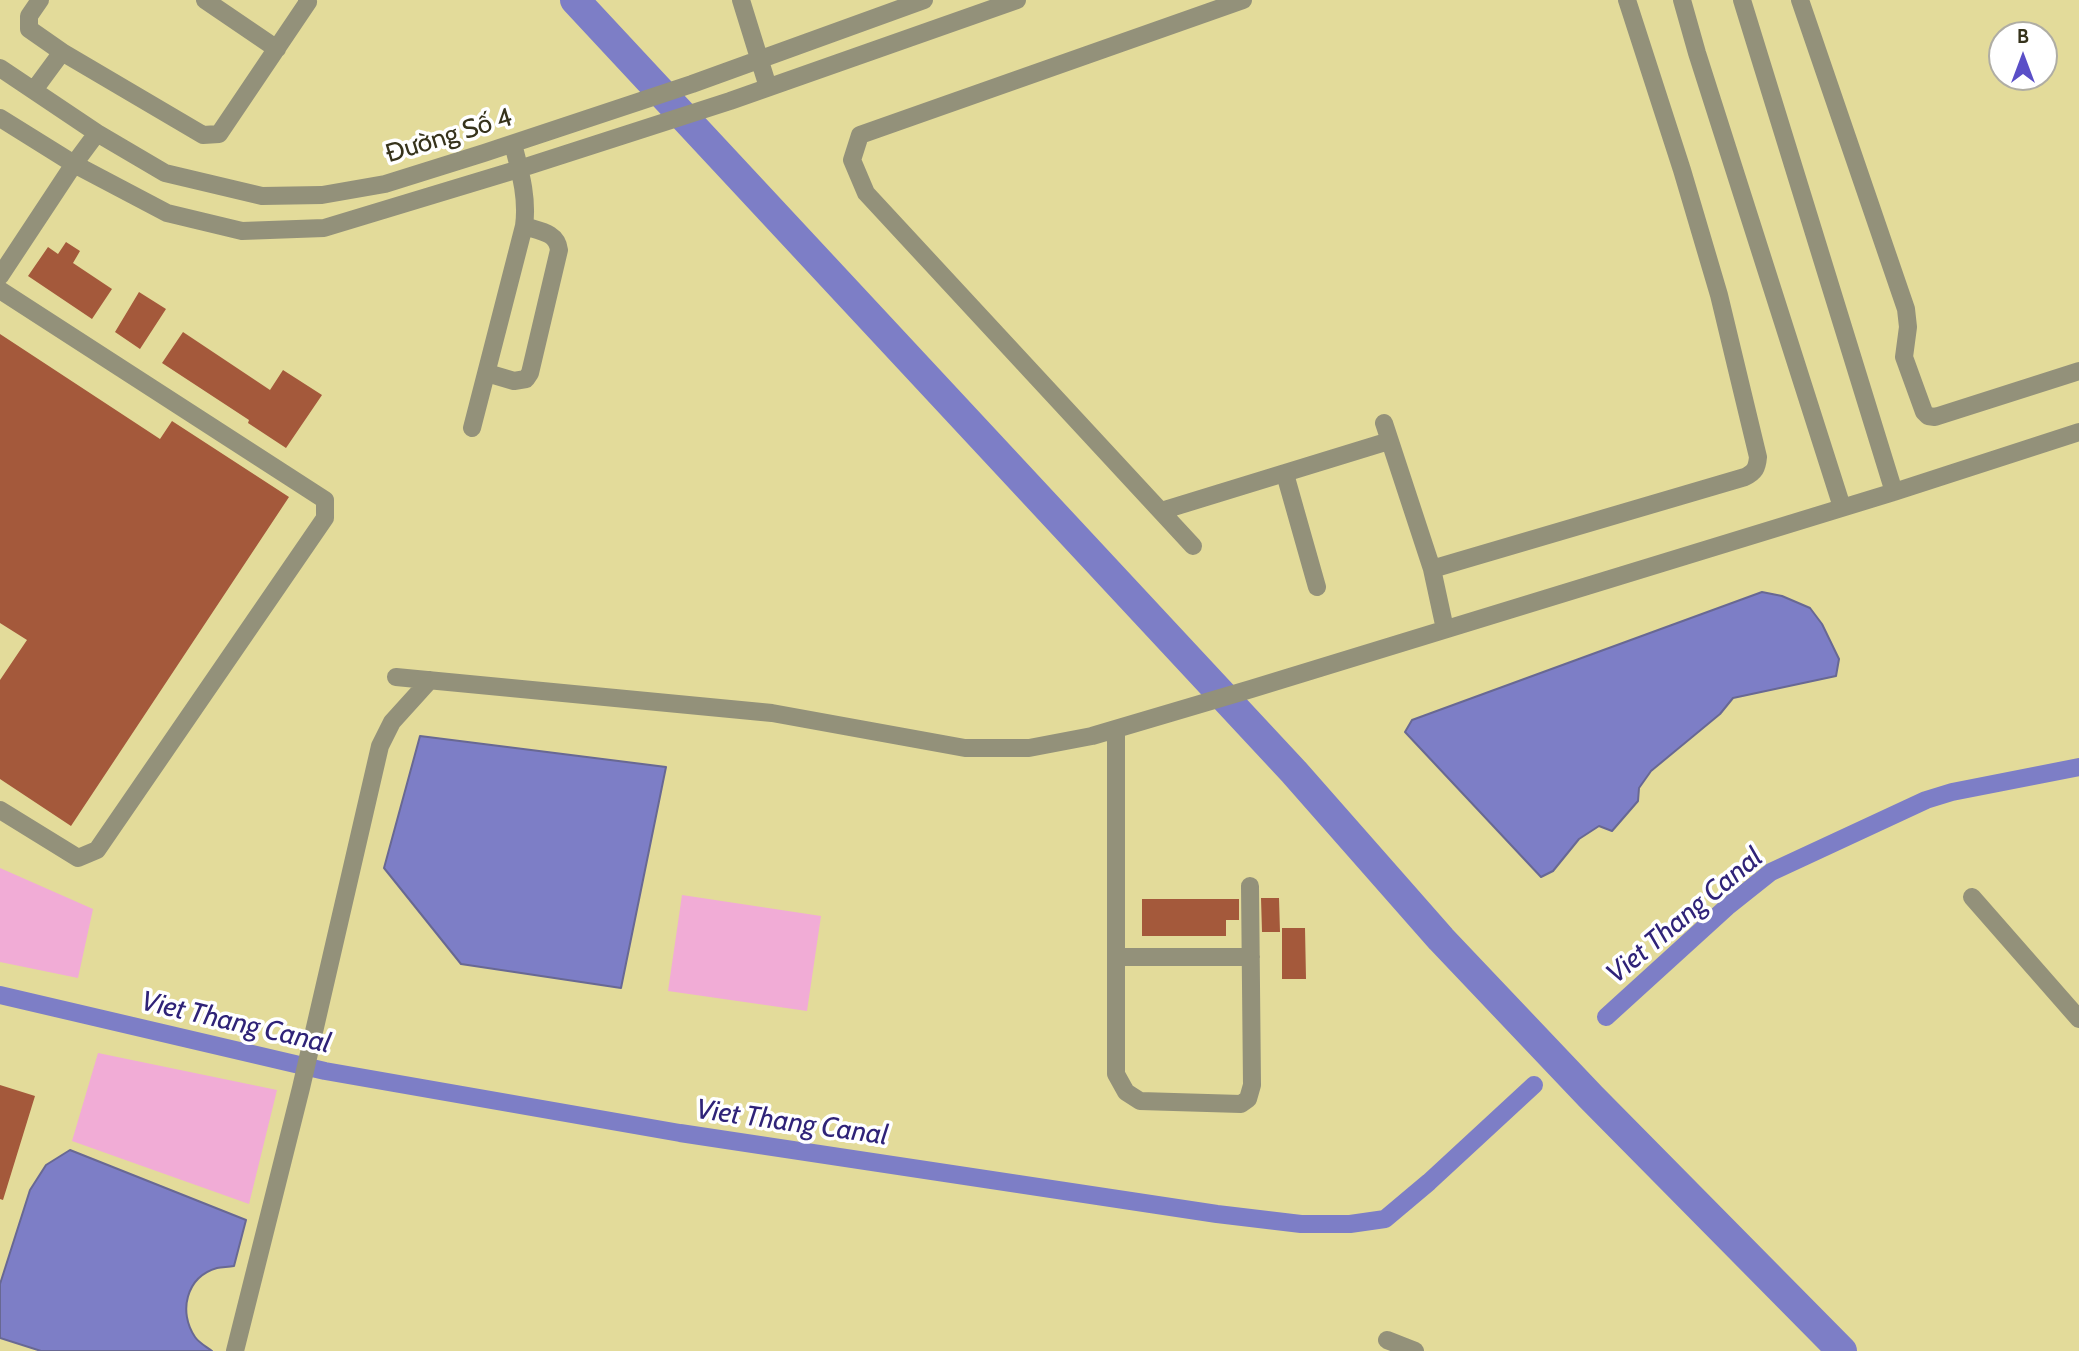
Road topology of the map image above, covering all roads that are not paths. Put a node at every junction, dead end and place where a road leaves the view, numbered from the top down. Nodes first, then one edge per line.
1 (40, 0) edge
2 (205, 0) edge
3 (307, 0) edge
4 (741, 0) edge
5 (924, 0) edge
6 (1017, 0) edge
7 (1243, 0) edge
8 (1627, 0) edge
9 (1682, 0) edge
10 (1742, 0) edge
11 (1800, 0) edge
12 (276, 49) junction
13 (62, 52) junction
14 (760, 59) junction
15 (0, 68) edge
16 (768, 87) junction
17 (34, 90) junction
18 (0, 118) edge
19 (97, 133) junction
20 (513, 144) junction
21 (74, 164) junction
22 (519, 169) junction
23 (524, 226) junction
24 (0, 276) edge
25 (0, 290) edge
26 (2079, 372) edge
27 (487, 373) junction
28 (1384, 423) dead end
29 (472, 428) dead end
30 (2079, 432) edge
31 (1389, 441) junction
32 (1285, 474) junction
33 (1894, 492) junction
34 (1842, 508) junction
35 (1161, 511) junction
36 (1193, 546) dead end
37 (1432, 569) junction
38 (1317, 587) dead end
39 (1445, 629) junction
40 (396, 677) dead end
41 (430, 680) junction
42 (1116, 729) junction
43 (0, 810) edge
44 (1250, 886) dead end
45 (1972, 897) dead end
46 (1117, 957) junction
47 (1251, 957) junction
48 (2079, 1019) edge
49 (1387, 1340) dead end
50 (235, 1351) edge
51 (1415, 1351) edge

1 - 13 street
2 - 12 street
3 - 12 street
4 - 14 street
5 - 14 street, Đường Số 4
6 - 16 street
7 - 35 street
8 - 37 street
9 - 34 street
10 - 33 street
11 - 26 street
12 - 13 street
13 - 17 street
14 - 16 street
14 - 20 street, Đường Số 4
15 - 17 street, Đường Số 4
16 - 22 street
17 - 19 street, Đường Số 4
18 - 21 street
19 - 20 street, Đường Số 4
19 - 21 street
20 - 22 street
21 - 22 street
21 - 24 street
22 - 23 street
23 - 27 street
23 - 27 street
25 - 43 street
27 - 29 street
28 - 31 street
30 - 33 street
31 - 32 street
31 - 37 street
32 - 35 street
32 - 38 street
33 - 34 street
34 - 39 street
35 - 36 street
37 - 39 street
39 - 42 street
40 - 41 street
41 - 42 street
41 - 50 street
42 - 46 street
44 - 47 street
45 - 48 street
46 - 47 street
46 - 47 street
49 - 51 street

